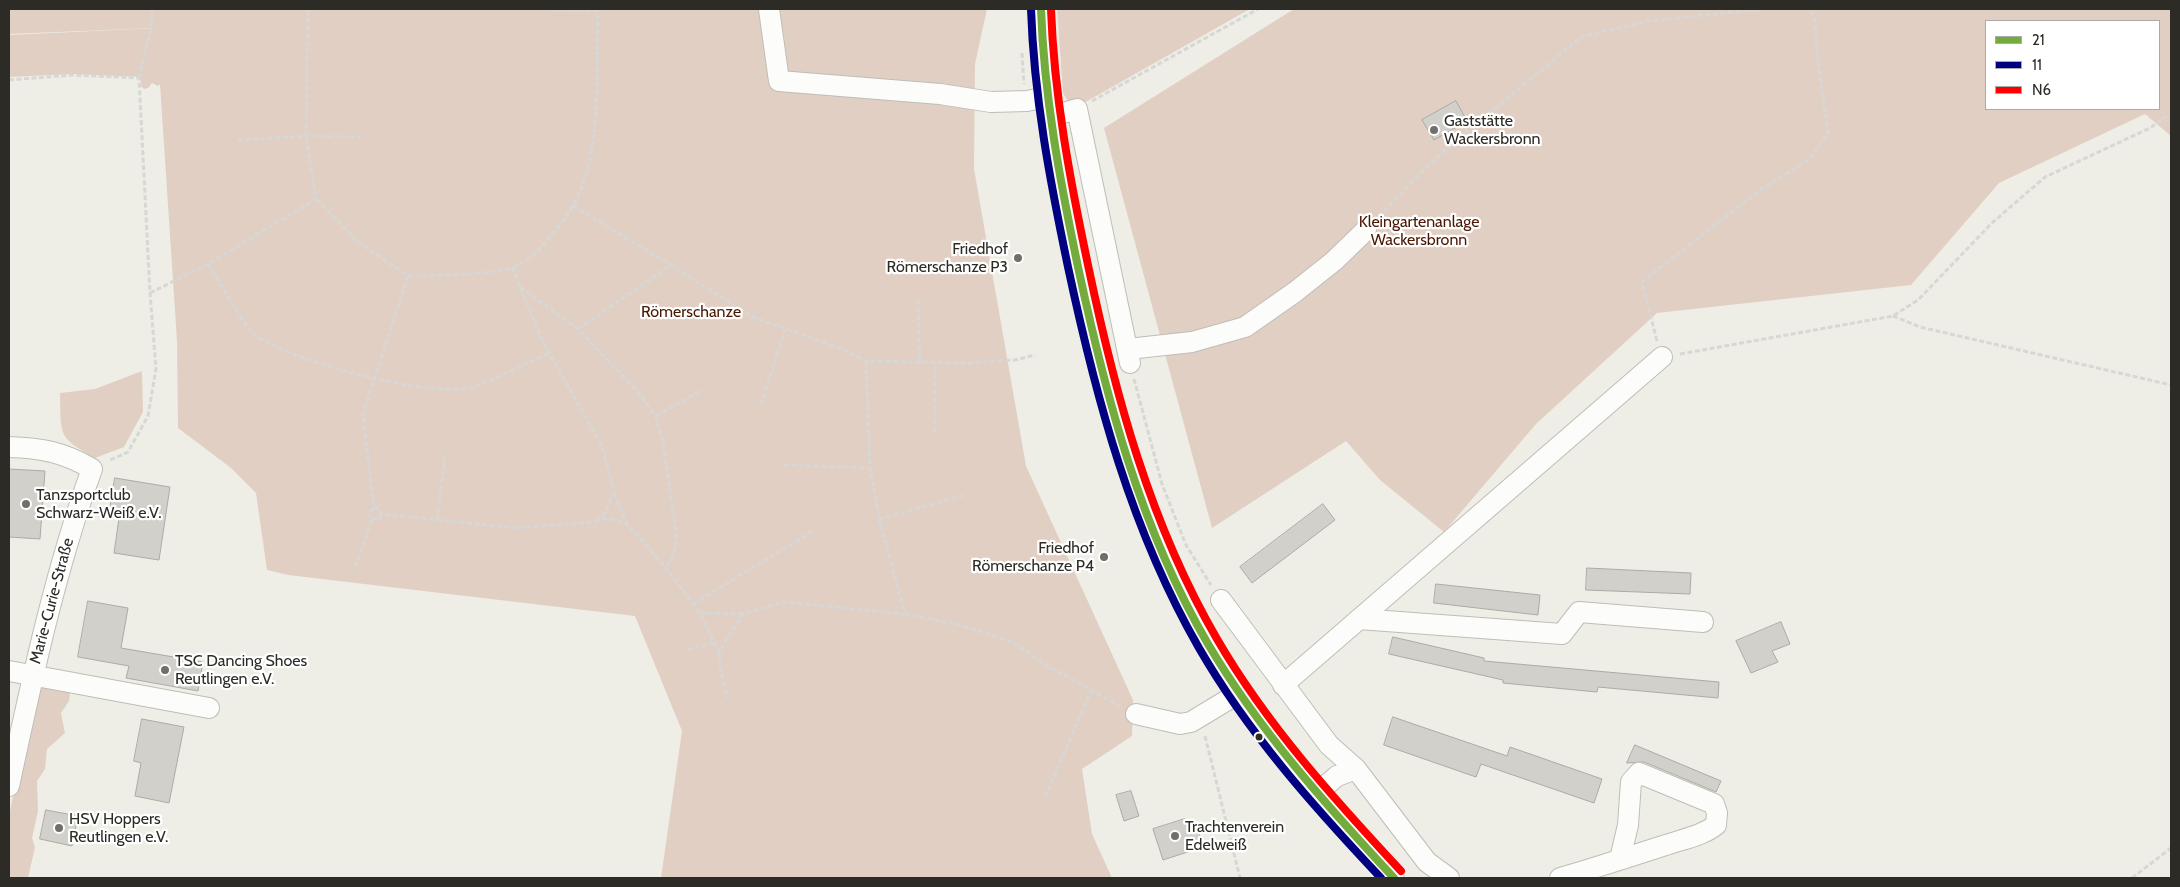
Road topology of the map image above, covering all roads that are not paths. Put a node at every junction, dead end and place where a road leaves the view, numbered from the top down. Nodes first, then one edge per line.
1 (768, 9) edge
2 (1041, 9) edge
3 (1047, 97) junction
4 (1049, 117) junction
5 (1366, 230) road end
6 (1662, 358) road end
7 (9, 447) edge
8 (1221, 600) road end
9 (1358, 619) junction
10 (1703, 622) dead end
11 (9, 671) edge
12 (33, 674) junction
13 (1283, 686) junction
14 (1239, 694) junction
15 (209, 708) dead end
16 (1136, 714) road end
17 (1356, 769) junction
18 (9, 786) edge
19 (1316, 794) junction
20 (1620, 859) junction
21 (1394, 878) edge
22 (1449, 878) edge
23 (1560, 878) edge

1 - 3 street
2 - 3 street
3 - 4 street
4 - 5 street
4 - 14 street
6 - 9 street
7 - 12 street, Marie-Curie-Straße
8 - 13 street
9 - 10 street
9 - 13 street
11 - 12 street, Marie-Curie-Straße
12 - 15 street, Marie-Curie-Straße
12 - 18 street, Marie-Curie-Straße
13 - 17 street
14 - 16 street
14 - 19 street
17 - 19 street
17 - 22 street
19 - 21 street
20 - 20 street
20 - 23 street

